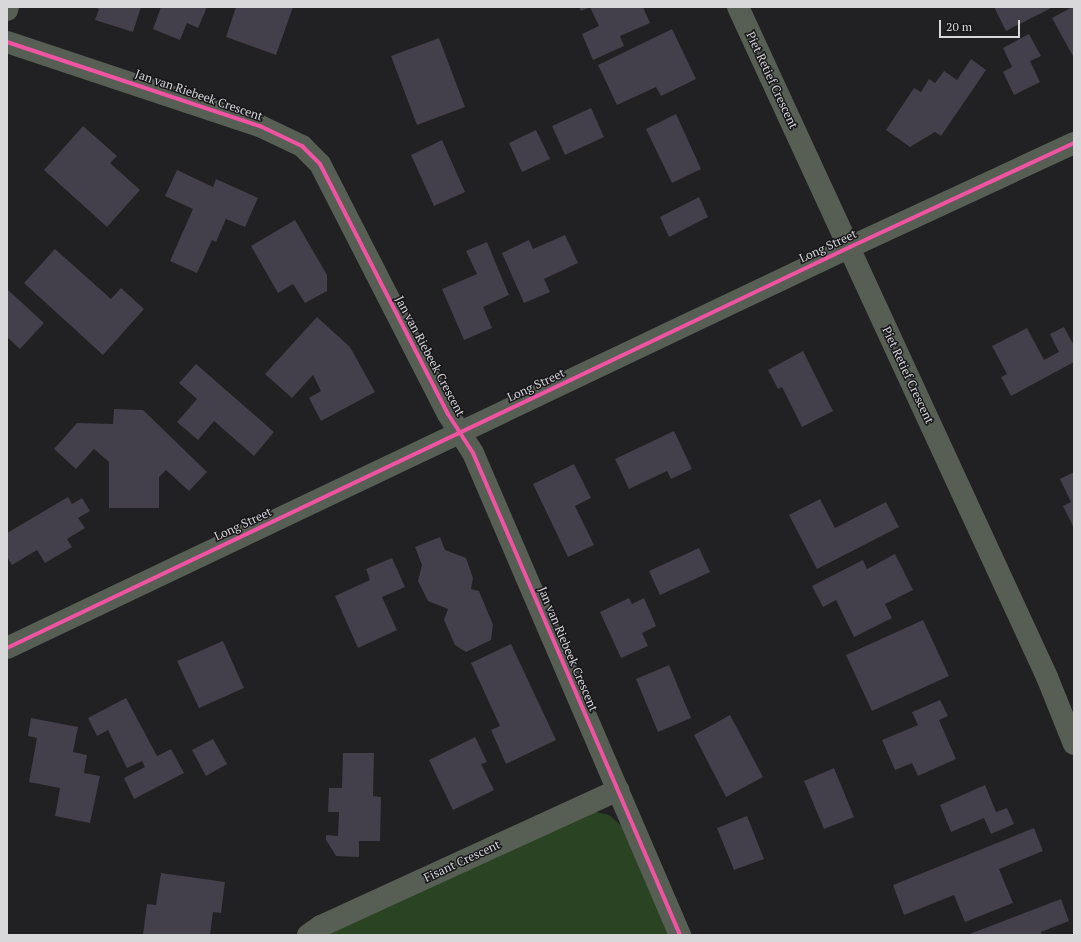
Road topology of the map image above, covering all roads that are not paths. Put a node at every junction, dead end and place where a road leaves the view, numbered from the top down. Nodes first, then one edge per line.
1 (8, 7) edge
2 (738, 7) edge
3 (7, 10) edge
4 (7, 42) edge
5 (1074, 143) edge
6 (850, 247) junction
7 (460, 432) junction
8 (7, 648) edge
9 (1074, 744) edge
10 (618, 790) junction
11 (308, 935) edge
12 (680, 935) edge

1 - 3 street
2 - 6 street, Piet Retief Crescent
4 - 7 street, Jan van Riebeek Crescent
5 - 6 street, Long Street
6 - 7 street, Long Street
6 - 9 street, Piet Retief Crescent
7 - 8 street, Long Street
7 - 10 street, Jan van Riebeek Crescent
10 - 11 street, Fisant Crescent
10 - 12 street, Jan van Riebeek Crescent

